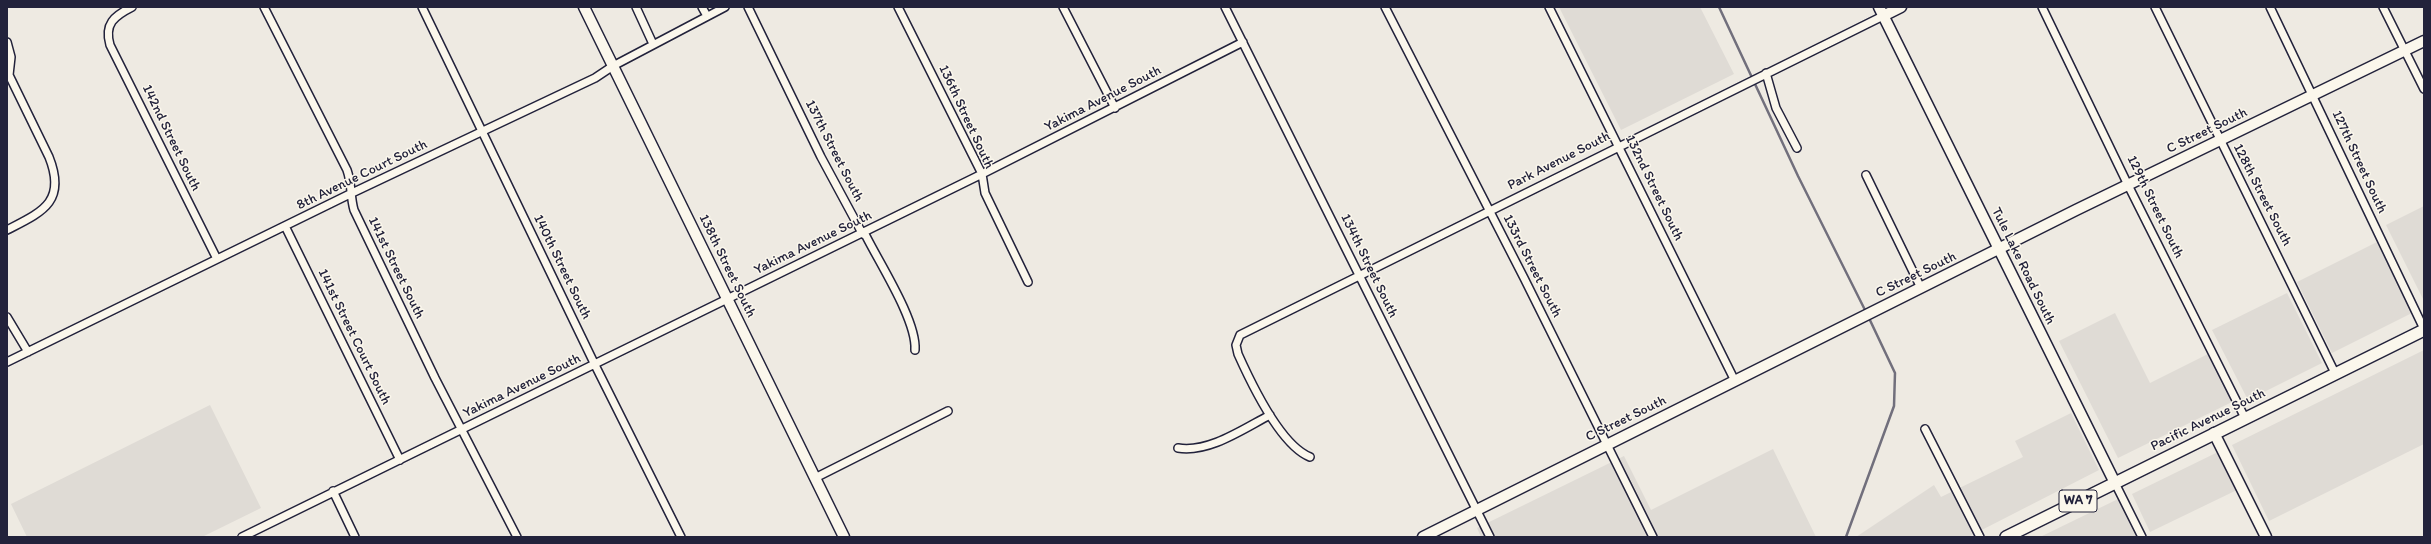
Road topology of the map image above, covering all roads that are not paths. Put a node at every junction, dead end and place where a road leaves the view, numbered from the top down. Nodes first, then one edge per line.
1 (132, 7) edge
2 (264, 7) edge
3 (422, 7) edge
4 (584, 7) edge
5 (636, 7) edge
6 (702, 7) edge
7 (725, 7) edge
8 (748, 7) edge
9 (898, 7) edge
10 (1062, 7) edge
11 (1225, 7) edge
12 (1385, 7) edge
13 (1549, 7) edge
14 (1902, 7) edge
15 (2042, 7) edge
16 (2155, 7) edge
17 (2270, 7) edge
18 (2383, 7) edge
19 (1881, 11) edge
20 (707, 16) junction
21 (2424, 41) edge
22 (7, 42) edge
23 (1243, 42) junction
24 (653, 44) junction
25 (2404, 50) junction
26 (613, 66) junction
27 (1766, 73) junction
28 (8, 75) edge
29 (2424, 89) edge
30 (2313, 95) junction
31 (1115, 108) junction
32 (482, 132) junction
33 (2220, 141) junction
34 (1619, 147) junction
35 (1797, 148) dead end
36 (982, 174) junction
37 (1866, 175) dead end
38 (2128, 185) junction
39 (352, 193) junction
40 (1489, 212) junction
41 (285, 226) junction
42 (7, 230) edge
43 (862, 233) junction
44 (1999, 249) junction
45 (217, 259) junction
46 (1360, 276) junction
47 (1028, 282) dead end
48 (1921, 288) junction
49 (728, 300) junction
50 (7, 317) edge
51 (2424, 329) edge
52 (915, 350) dead end
53 (28, 352) junction
54 (7, 362) edge
55 (595, 365) junction
56 (2335, 373) junction
57 (1735, 381) junction
58 (948, 410) dead end
59 (1270, 414) junction
60 (2245, 418) junction
61 (463, 428) junction
62 (1925, 429) dead end
63 (2214, 433) junction
64 (1606, 445) junction
65 (1178, 448) dead end
66 (1310, 457) dead end
67 (400, 460) junction
68 (815, 478) junction
69 (2115, 483) junction
70 (333, 491) junction
71 (1477, 510) junction
72 (842, 536) edge
73 (242, 537) edge
74 (355, 537) edge
75 (517, 537) edge
76 (681, 537) edge
77 (1423, 537) edge
78 (1490, 537) edge
79 (1653, 537) edge
80 (1980, 537) edge
81 (2006, 537) edge
82 (2142, 537) edge
83 (2266, 537) edge

1 - 45 street, 142nd Street South
2 - 39 street, 141st Street South
3 - 32 street, 140th Street South
4 - 26 street, 138th Street South
5 - 24 street
6 - 20 street
7 - 20 street, 8th Avenue Court South
8 - 43 street, 137th Street South
9 - 36 street, 136th Street South
10 - 31 street
11 - 23 street, 134th Street South
12 - 40 street, 133rd Street South
13 - 34 street, 132nd Street South
14 - 19 street, Park Avenue South
15 - 38 street, 129th Street South
16 - 33 street, 128th Street South
17 - 30 street, 127th Street South
18 - 25 street
19 - 27 street, Park Avenue South
19 - 44 street, Tule Lake Road South
20 - 24 street, 8th Avenue Court South
21 - 25 street, C Street South
22 - 28 street
23 - 31 street, Yakima Avenue South
23 - 46 street, 134th Street South
24 - 26 street, 8th Avenue Court South
25 - 29 street
25 - 30 street, C Street South
26 - 32 street, 8th Avenue Court South
26 - 49 street, 138th Street South
27 - 34 street, Park Avenue South
27 - 35 street
28 - 42 street
30 - 33 street, C Street South
30 - 51 street, 127th Street South
31 - 36 street, Yakima Avenue South
32 - 39 street, 8th Avenue Court South
32 - 55 street, 140th Street South
33 - 38 street, C Street South
33 - 56 street, 128th Street South
34 - 40 street, Park Avenue South
34 - 57 street, 132nd Street South
36 - 43 street, Yakima Avenue South
36 - 47 street, 136th Street South
37 - 48 street
38 - 44 street, C Street South
38 - 60 street, 129th Street South
39 - 41 street, 8th Avenue Court South
39 - 61 street, 141st Street South
40 - 46 street, Park Avenue South
40 - 64 street, 133rd Street South
41 - 45 street, 8th Avenue Court South
41 - 67 street, 141st Street Court South
43 - 49 street, Yakima Avenue South
43 - 52 street, 137th Street South
44 - 48 street, C Street South
44 - 69 street, Tule Lake Road South
45 - 53 street, 8th Avenue Court South
46 - 59 street, Park Avenue South
46 - 71 street, 134th Street South
48 - 57 street, C Street South
49 - 55 street, Yakima Avenue South
49 - 68 street, 138th Street South
50 - 53 street
51 - 56 main road, Pacific Avenue South / WA 7
53 - 54 street, 8th Avenue Court South
55 - 61 street, Yakima Avenue South
55 - 76 street, 140th Street South
56 - 60 main road, Pacific Avenue South / WA 7
57 - 64 street, C Street South
58 - 68 street
59 - 65 street
59 - 66 street
60 - 63 main road, Pacific Avenue South / WA 7
61 - 67 street, Yakima Avenue South
61 - 75 street, 141st Street South
62 - 80 street
63 - 69 main road, Pacific Avenue South / WA 7
63 - 83 street
64 - 71 street, C Street South
64 - 79 street, 133rd Street South
67 - 70 street, Yakima Avenue South
68 - 72 street, 138th Street South
69 - 81 main road, Pacific Avenue South / WA 7
69 - 82 street, Tule Lake Road South
70 - 73 street, Yakima Avenue South
70 - 74 street
71 - 77 street, C Street South
71 - 78 street, 134th Street South

